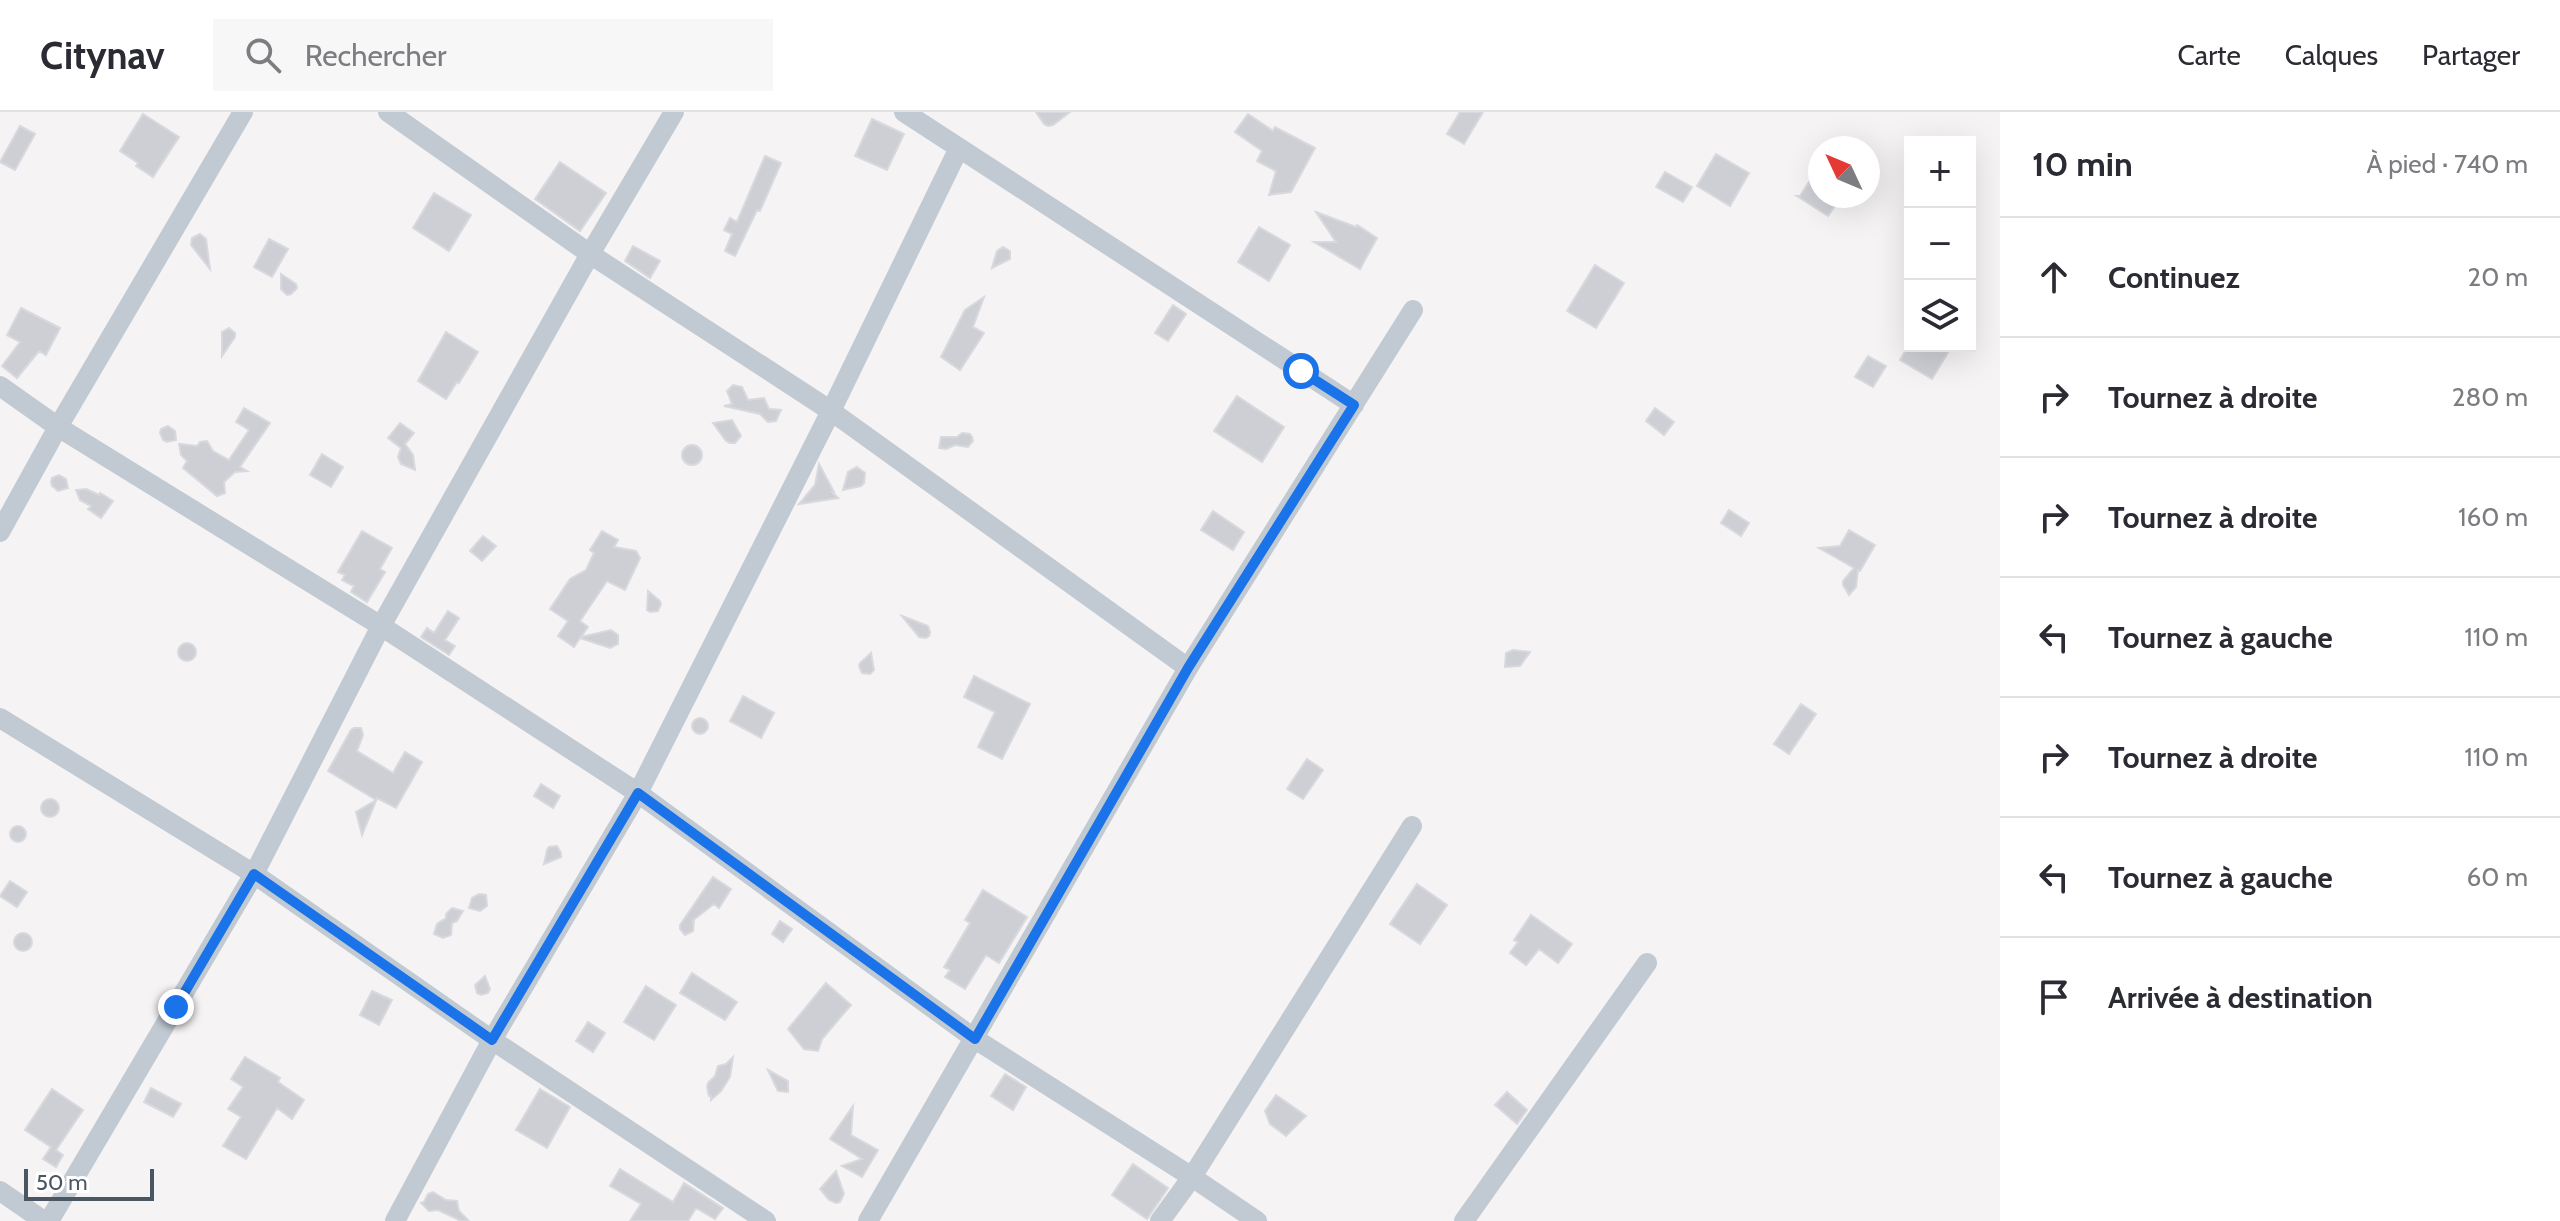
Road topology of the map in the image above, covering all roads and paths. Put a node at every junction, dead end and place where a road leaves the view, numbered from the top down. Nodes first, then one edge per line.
1 (243, 112) edge
2 (388, 112) edge
3 (674, 112) edge
4 (904, 112) edge
5 (959, 148) junction
6 (590, 254) junction
7 (1413, 310) dead end
8 (0, 386) edge
9 (1354, 405) junction
10 (831, 411) junction
11 (58, 427) junction
12 (0, 532) edge
13 (381, 626) junction
14 (1188, 668) junction
15 (0, 718) edge
16 (638, 793) junction
17 (1412, 826) dead end
18 (254, 874) junction
19 (1647, 963) dead end
20 (975, 1039) junction
21 (492, 1040) junction
22 (1192, 1177) junction
23 (0, 1191) edge
24 (47, 1221) edge
25 (395, 1221) edge
26 (766, 1221) edge
27 (868, 1221) edge
28 (1160, 1221) edge
29 (1257, 1221) edge
30 (1464, 1221) edge

1 - 11 street
2 - 6 street
3 - 6 street
4 - 5 street
5 - 9 street
5 - 10 street
6 - 10 street
6 - 13 street
7 - 9 street
8 - 11 street
9 - 14 street
10 - 14 street
10 - 16 street
11 - 12 street
11 - 13 street
13 - 16 street
13 - 18 street
14 - 20 street
15 - 18 street
16 - 20 street
16 - 21 street
17 - 22 street
18 - 21 street
18 - 24 street
19 - 30 street
20 - 22 street
20 - 27 street
21 - 25 street
21 - 26 street
22 - 28 street
22 - 29 street
23 - 24 street

